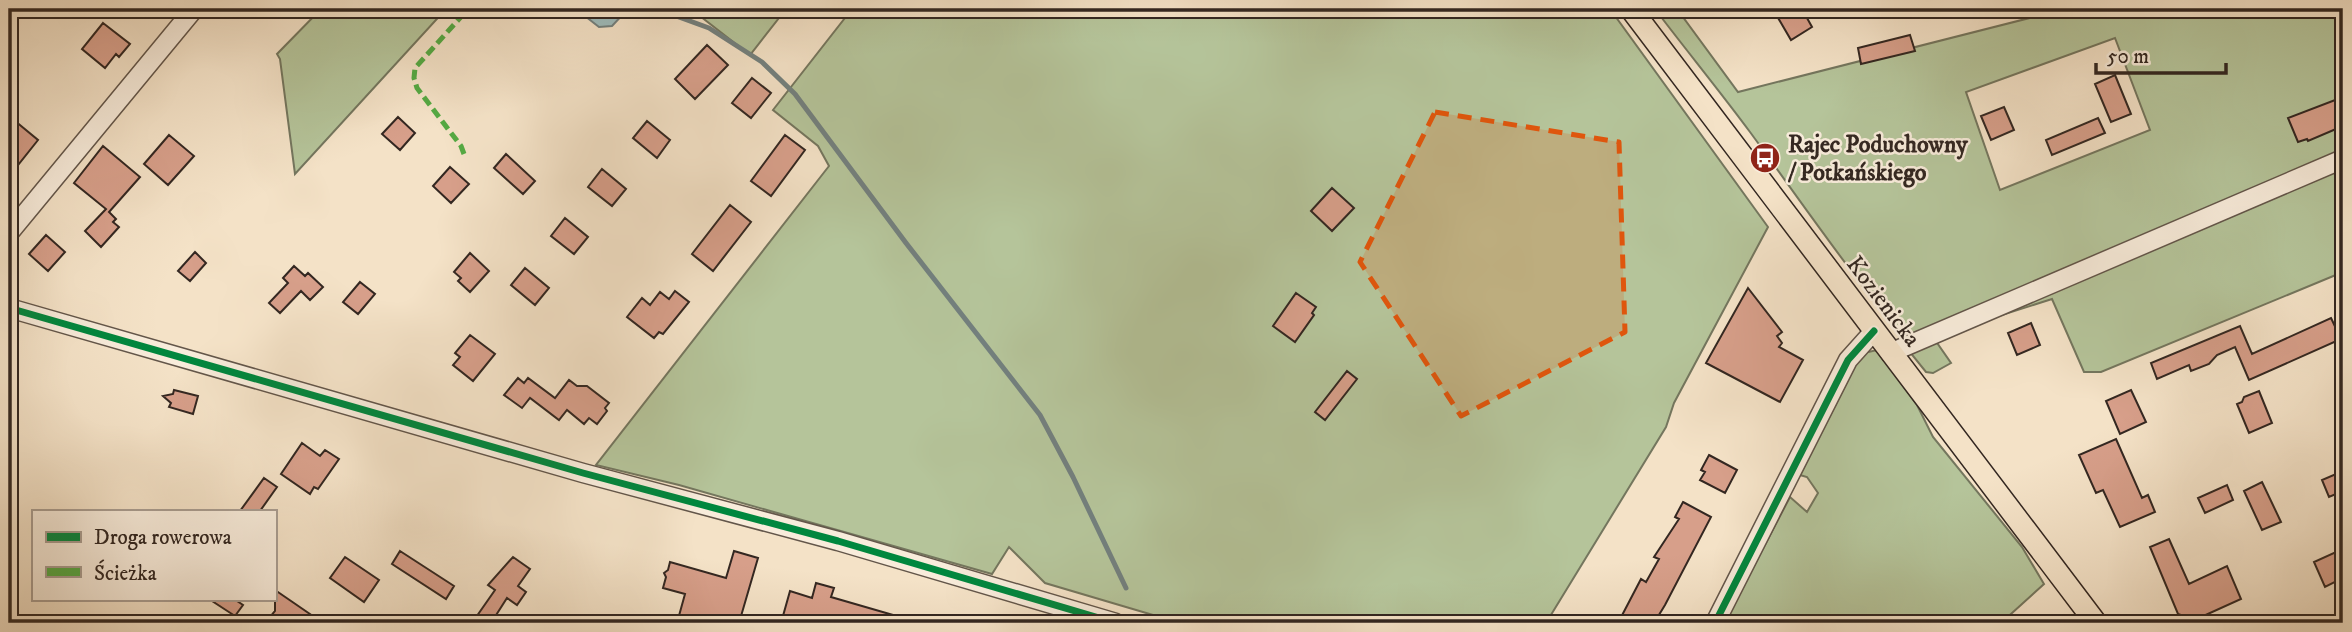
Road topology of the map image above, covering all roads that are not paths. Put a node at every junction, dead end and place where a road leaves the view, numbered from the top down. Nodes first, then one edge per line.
1 (194, 9) edge
2 (1631, 9) edge
3 (2343, 159) edge
4 (9, 233) edge
5 (9, 308) edge
6 (1874, 331) junction
7 (1890, 352) junction
8 (1116, 623) edge
9 (1715, 623) edge
10 (2096, 623) edge

1 - 4 street
2 - 6 main road, Kozienicka
3 - 7 street
5 - 8 street
6 - 7 main road, Kozienicka
6 - 9 street
7 - 10 main road, Kozienicka

